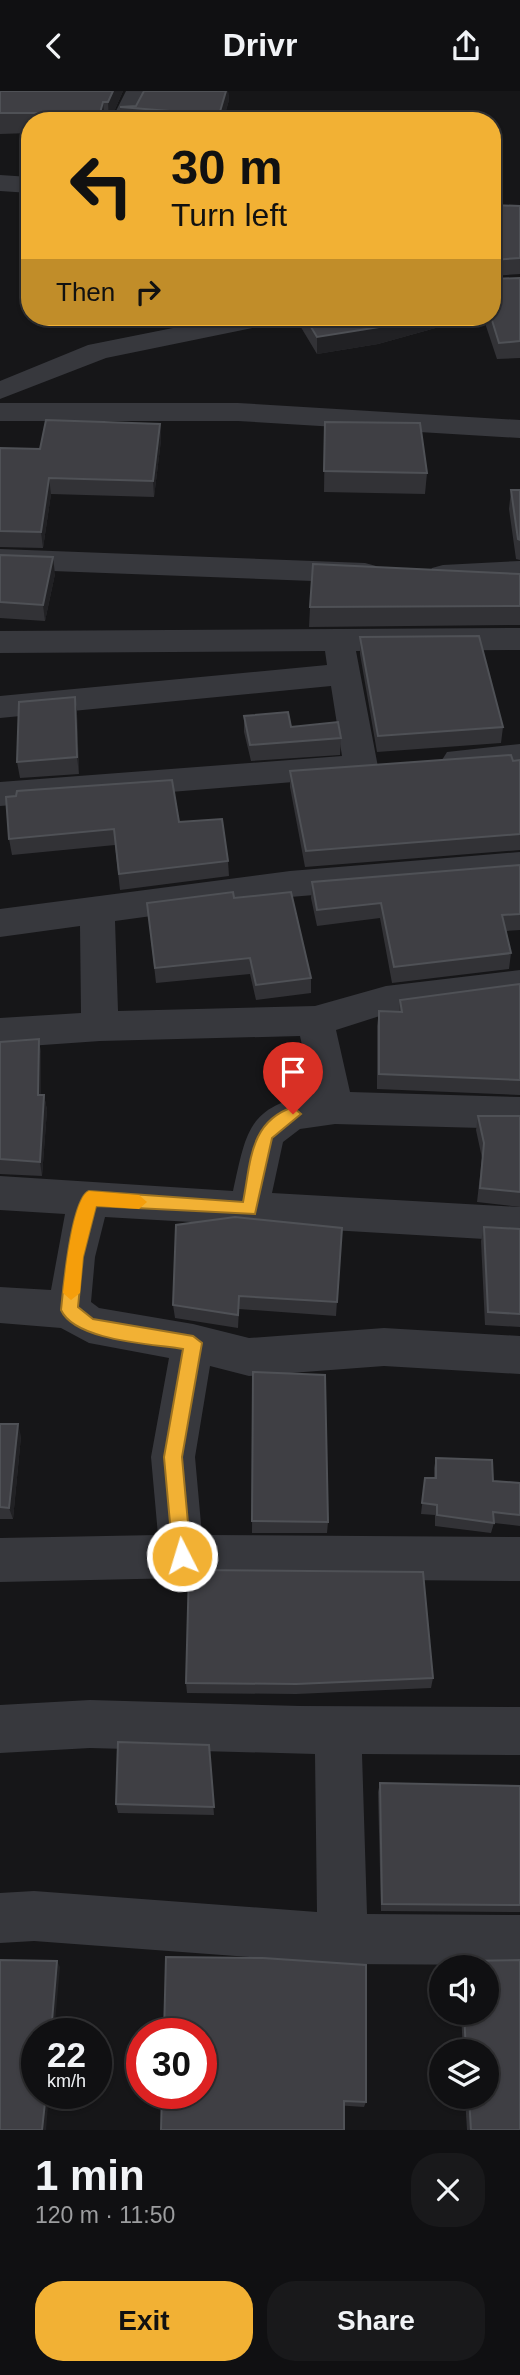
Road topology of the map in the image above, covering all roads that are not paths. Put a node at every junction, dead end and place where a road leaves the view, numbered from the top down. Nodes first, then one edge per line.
1 (138, 91) edge
2 (128, 112) edge
3 (0, 183) edge
4 (21, 184) edge
5 (222, 326) edge
6 (0, 391) edge
7 (0, 412) edge
8 (520, 429) edge
9 (0, 559) edge
10 (520, 571) edge
11 (339, 639) junction
12 (520, 639) edge
13 (0, 642) edge
14 (343, 674) junction
15 (0, 707) edge
16 (520, 756) edge
17 (427, 762) edge
18 (0, 794) edge
19 (520, 865) edge
20 (97, 910) junction
21 (0, 923) edge
22 (520, 984) edge
23 (315, 1021) junction
24 (100, 1026) junction
25 (0, 1033) edge
26 (335, 1108) junction
27 (520, 1113) edge
28 (0, 1193) edge
29 (89, 1198) junction
30 (249, 1209) junction
31 (520, 1224) edge
32 (0, 1305) edge
33 (69, 1310) junction
34 (193, 1343) junction
35 (520, 1355) edge
36 (182, 1556) junction
37 (520, 1559) edge
38 (0, 1560) edge
39 (0, 1729) edge
40 (338, 1731) junction
41 (520, 1731) edge
42 (0, 1918) edge
43 (343, 1939) junction
44 (520, 1940) edge

1 - 2 street
3 - 4 street
5 - 6 street
7 - 8 street
9 - 10 street
11 - 12 street
11 - 13 street
11 - 14 street
14 - 15 street
14 - 18 street
16 - 17 street
19 - 20 street
20 - 21 street
20 - 24 street
22 - 23 street
23 - 24 street
23 - 26 street
24 - 25 street
26 - 27 street
26 - 30 street
28 - 29 street
29 - 30 street
29 - 33 street
30 - 31 street
32 - 33 street
33 - 34 street
34 - 35 street
34 - 36 street
36 - 37 street
36 - 38 street
39 - 40 street
40 - 41 street
40 - 43 street
42 - 43 street
43 - 44 street

